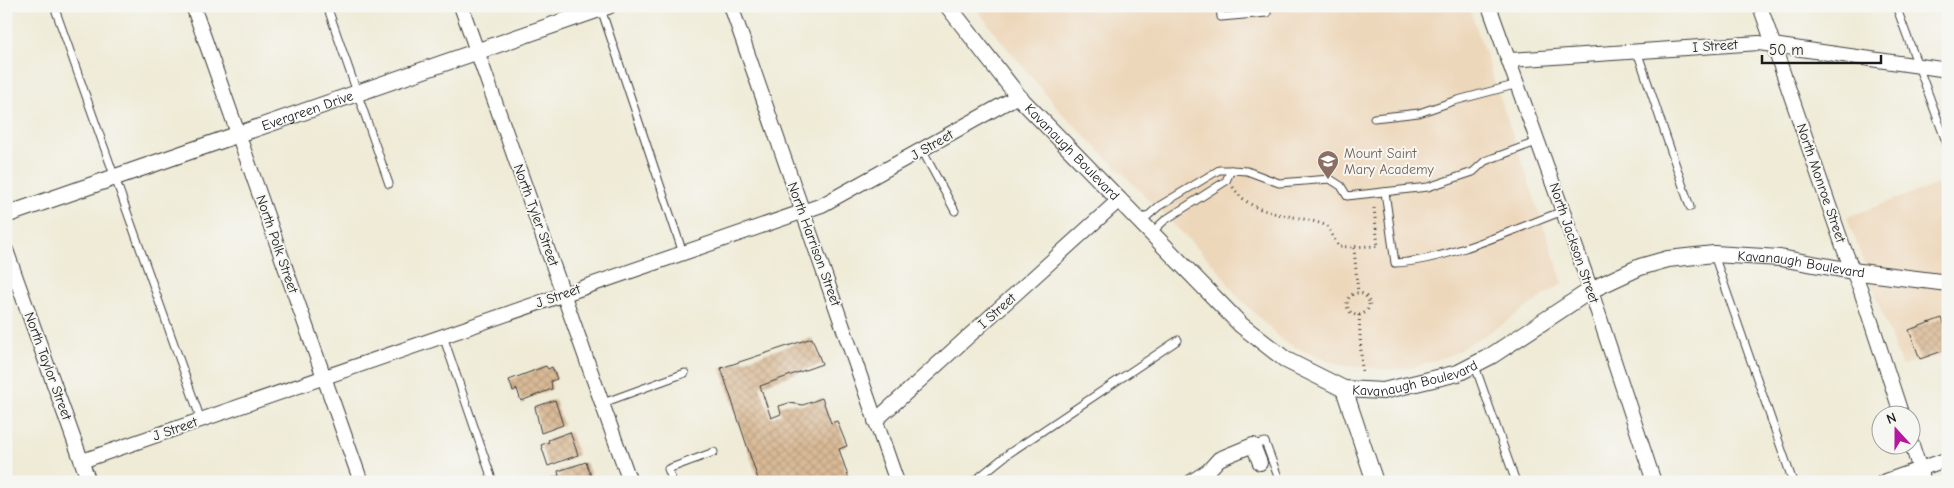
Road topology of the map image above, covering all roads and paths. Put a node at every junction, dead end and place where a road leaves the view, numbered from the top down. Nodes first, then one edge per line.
1 (54, 6) edge
2 (193, 6) edge
3 (327, 6) edge
4 (461, 6) edge
5 (731, 6) edge
6 (948, 6) edge
7 (1220, 6) edge
8 (1267, 6) edge
9 (1488, 6) edge
10 (1760, 6) edge
11 (1896, 6) edge
12 (603, 7) edge
13 (1774, 45) junction
14 (475, 51) junction
15 (1637, 51) junction
16 (1510, 60) junction
17 (1919, 66) junction
18 (1948, 70) edge
19 (1518, 84) junction
20 (358, 93) junction
21 (1018, 96) junction
22 (1374, 118) dead end
23 (238, 135) junction
24 (1539, 141) junction
25 (1948, 147) edge
26 (922, 150) junction
27 (1231, 170) junction
28 (115, 177) junction
29 (1230, 183) dead end
30 (389, 184) dead end
31 (1385, 192) junction
32 (1119, 200) junction
33 (1690, 207) dead end
34 (1374, 208) dead end
35 (802, 211) junction
36 (955, 211) dead end
37 (1563, 211) junction
38 (6, 216) edge
39 (1146, 228) junction
40 (1354, 248) junction
41 (6, 250) edge
42 (683, 253) junction
43 (1714, 254) junction
44 (1852, 271) junction
45 (1948, 283) edge
46 (1591, 290) junction
47 (1358, 293) junction
48 (565, 294) junction
49 (1359, 315) junction
50 (443, 336) junction
51 (1178, 340) dead end
52 (1475, 366) junction
53 (1362, 371) dead end
54 (684, 373) dead end
55 (324, 377) junction
56 (1344, 389) junction
57 (602, 403) junction
58 (1899, 406) edge
59 (201, 420) junction
60 (875, 421) junction
61 (1253, 445) junction
62 (714, 452) dead end
63 (1916, 456) edge
64 (1948, 460) edge
65 (82, 461) junction
66 (1260, 463) dead end
67 (1922, 475) edge
68 (1210, 477) edge
69 (90, 482) edge
70 (361, 482) edge
71 (493, 482) edge
72 (630, 482) edge
73 (673, 482) edge
74 (896, 482) edge
75 (973, 482) edge
76 (1191, 482) edge
77 (1280, 482) edge
78 (1375, 482) edge
79 (1516, 482) edge
80 (1654, 482) edge
81 (1793, 482) edge
82 (1883, 482) edge

1 - 28 lane
2 - 23 street, North Polk Street
3 - 20 lane
4 - 14 street, North Tyler Street
5 - 35 street, North Harrison Street
6 - 21 street, Kavanaugh Boulevard
7 - 8 lane
9 - 16 street, North Jackson Street
10 - 13 street, North Monroe Street
11 - 17 lane
12 - 14 street, Evergreen Drive
12 - 42 lane
13 - 15 street, I Street
13 - 17 street, I Street
13 - 44 street, North Monroe Street
14 - 20 street, Evergreen Drive
14 - 48 street, North Tyler Street
15 - 16 street, I Street
15 - 33 lane
16 - 19 street, North Jackson Street
17 - 18 street, I Street
17 - 25 lane
19 - 22 lane
19 - 24 street, North Jackson Street
20 - 23 street, Evergreen Drive
20 - 30 lane
21 - 26 street, J Street
21 - 32 street, Kavanaugh Boulevard
23 - 28 street, Evergreen Drive
23 - 55 street, North Polk Street
24 - 31 lane
24 - 37 street, North Jackson Street
26 - 35 street, J Street
26 - 36 lane
27 - 31 lane
27 - 39 lane
27 - 39 lane
28 - 38 street, Evergreen Drive
28 - 59 lane
29 - 40 path
31 - 37 lane
32 - 39 street, Kavanaugh Boulevard
32 - 60 street, I Street
34 - 40 path
35 - 42 street, J Street
35 - 60 street, North Harrison Street
37 - 46 street, North Jackson Street
39 - 56 street, Kavanaugh Boulevard
40 - 47 path
41 - 65 street, North Taylor Street
42 - 48 street, J Street
43 - 44 street, Kavanaugh Boulevard
43 - 46 street, Kavanaugh Boulevard
43 - 81 lane
44 - 45 street, Kavanaugh Boulevard
44 - 58 street, North Monroe Street
46 - 52 street, Kavanaugh Boulevard
46 - 80 street, North Jackson Street
47 - 49 path
47 - 49 path
48 - 50 street, J Street
48 - 57 street, North Tyler Street
49 - 53 path
50 - 55 street, J Street
50 - 71 lane
51 - 75 lane
52 - 56 street, Kavanaugh Boulevard
52 - 79 lane
54 - 57 lane
55 - 59 street, J Street
55 - 70 street, North Polk Street
56 - 78 street
57 - 72 street, North Tyler Street
59 - 65 street, J Street
60 - 74 street, North Harrison Street
61 - 66 street
61 - 68 street
61 - 77 lane
62 - 73 lane
63 - 67 street
64 - 67 street
65 - 69 street, North Taylor Street
67 - 82 street
68 - 76 street

